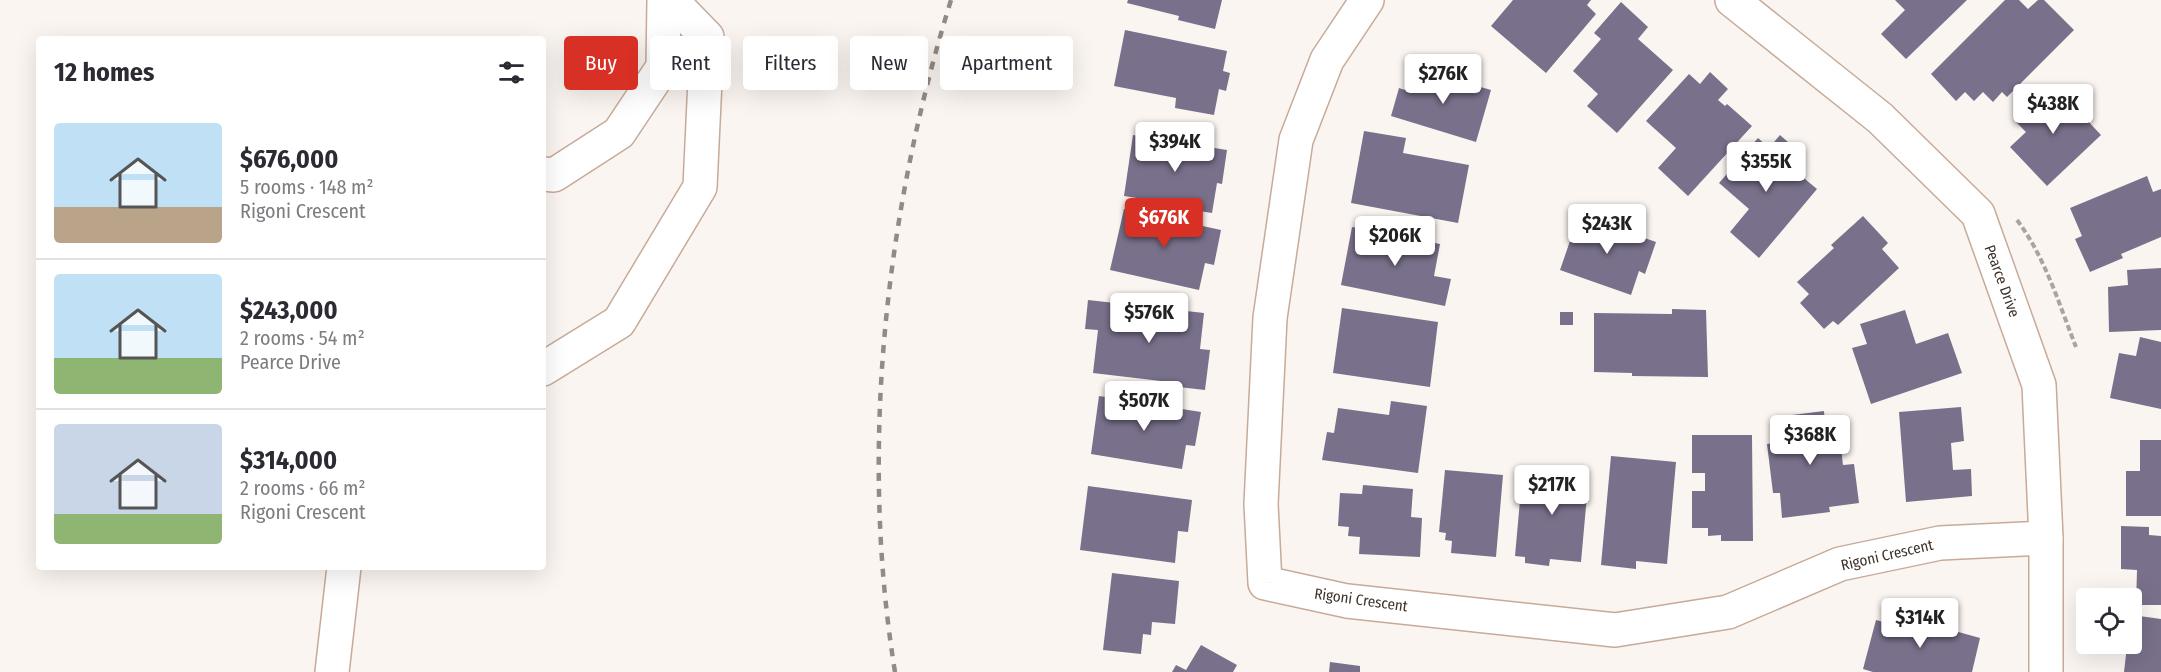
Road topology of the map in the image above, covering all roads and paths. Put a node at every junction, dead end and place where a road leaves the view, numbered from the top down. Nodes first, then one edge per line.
1 (664, 0) edge
2 (671, 0) edge
3 (1367, 0) edge
4 (1732, 0) edge
5 (546, 174) edge
6 (546, 367) edge
7 (2046, 538) junction
8 (344, 570) edge
9 (332, 672) edge
10 (2046, 672) edge

1 - 5 street
2 - 6 street
3 - 7 street, Rigoni Crescent
4 - 7 street, Pearce Drive
7 - 10 street, Pearce Drive
8 - 9 street

